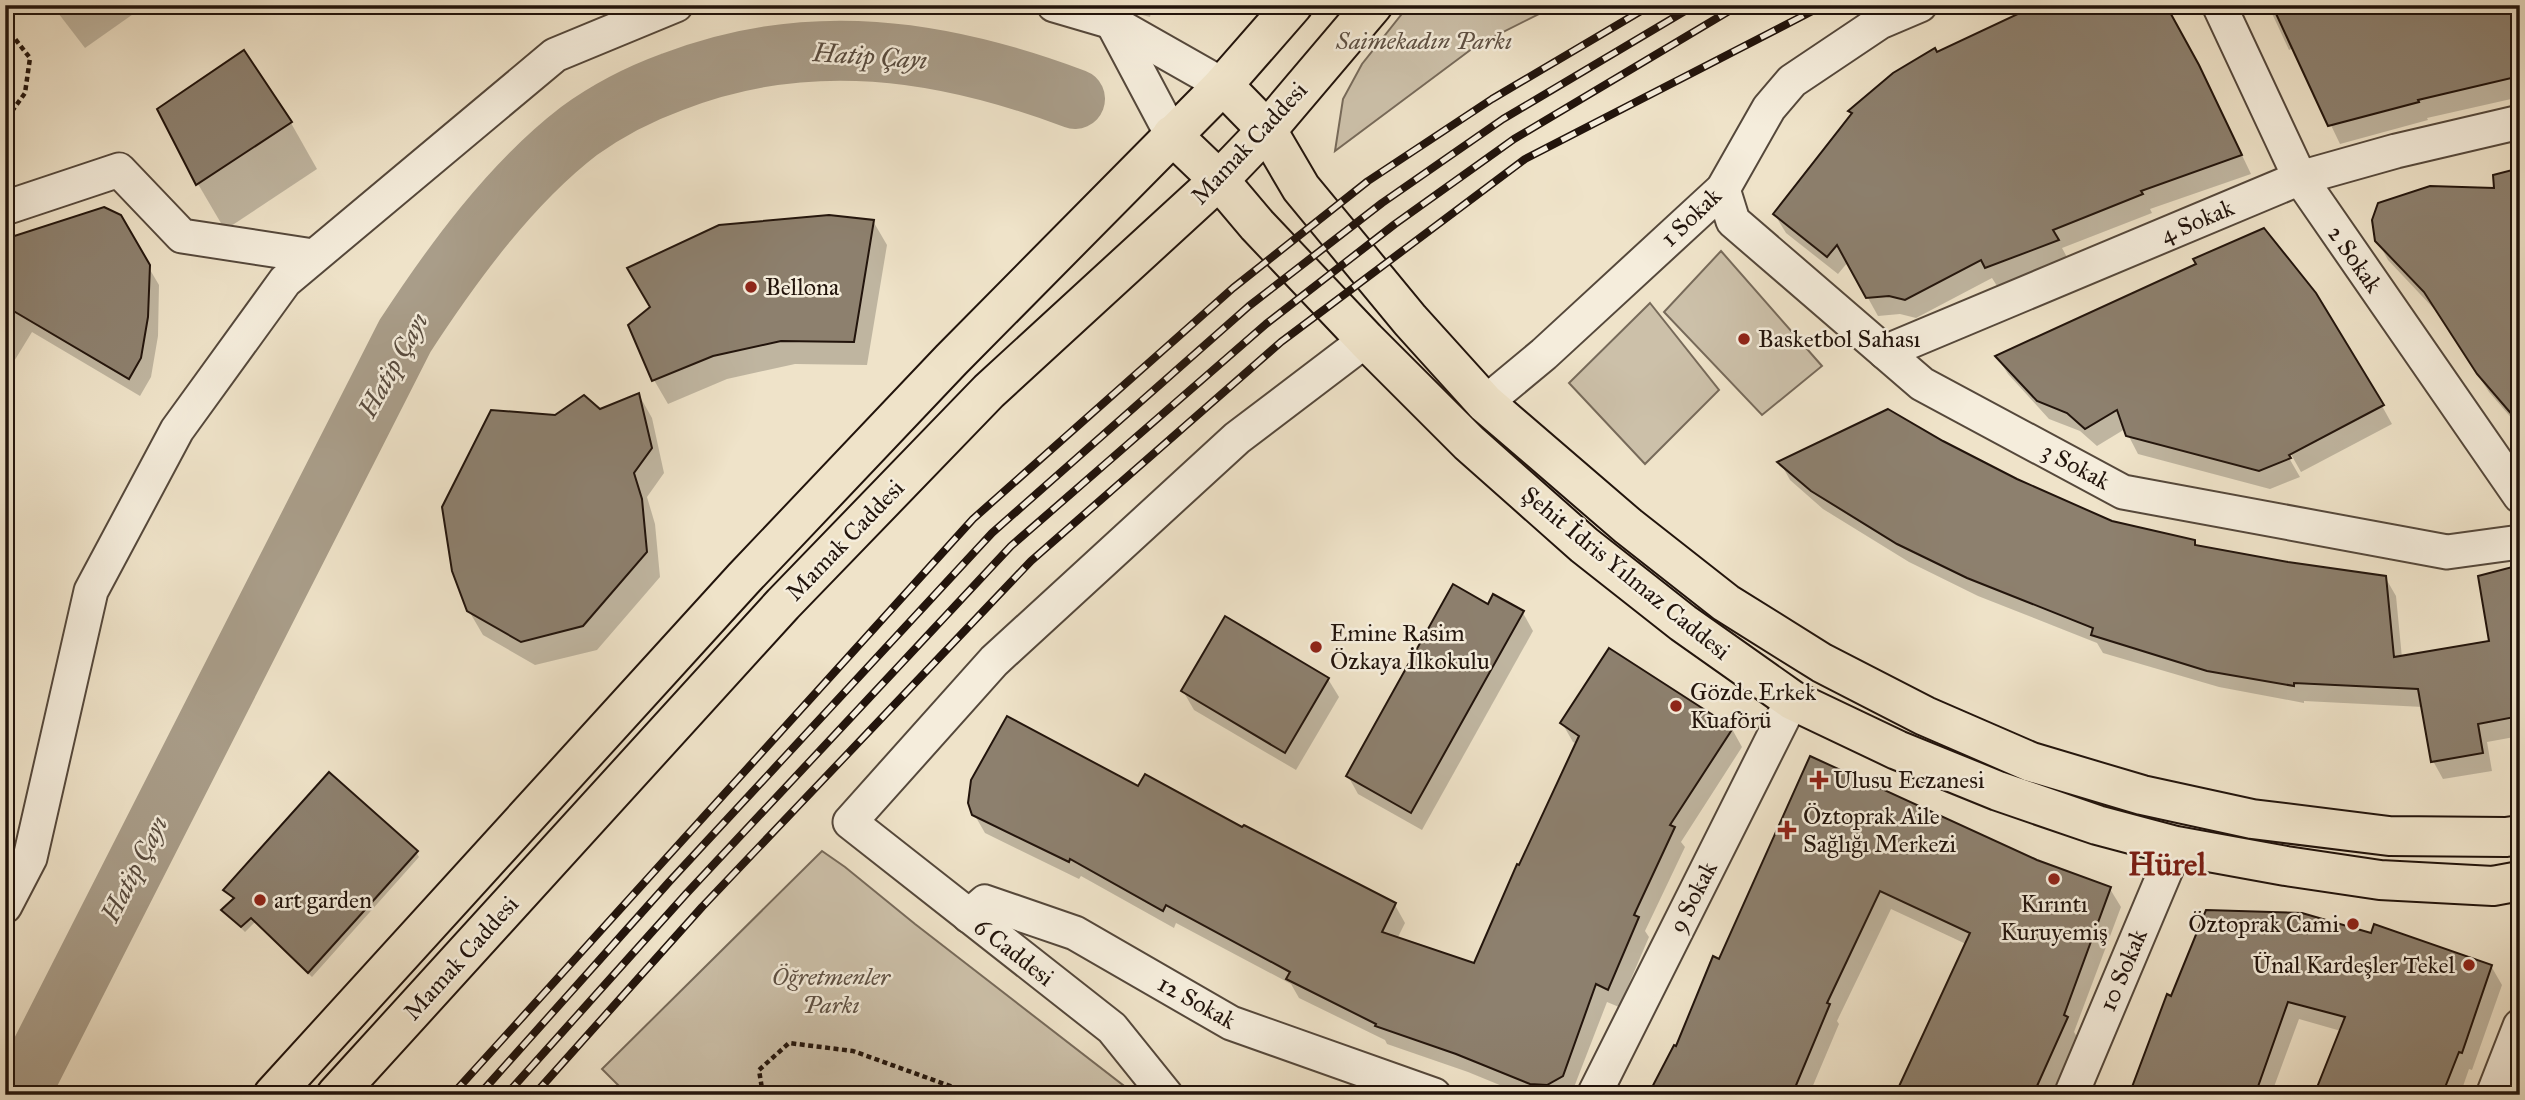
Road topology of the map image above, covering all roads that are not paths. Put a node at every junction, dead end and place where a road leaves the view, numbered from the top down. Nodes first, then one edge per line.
1 (676, 5) edge
2 (1054, 5) edge
3 (1293, 5) edge
4 (1373, 5) edge
5 (1920, 5) edge
6 (2219, 5) edge
7 (1112, 22) junction
8 (1223, 85) junction
9 (2520, 122) edge
10 (1267, 130) junction
11 (1171, 135) junction
12 (2300, 178) junction
13 (1219, 180) junction
14 (1723, 189) junction
15 (5, 208) edge
16 (313, 256) junction
17 (1366, 340) junction
18 (1885, 352) junction
19 (1485, 403) junction
20 (2520, 496) edge
21 (2520, 542) edge
22 (1792, 700) junction
23 (2520, 835) edge
24 (2176, 846) junction
25 (2520, 881) edge
26 (5, 906) edge
27 (969, 916) junction
28 (2520, 1026) edge
29 (272, 1095) edge
30 (336, 1095) edge
31 (1166, 1095) edge
32 (1434, 1095) edge
33 (1594, 1095) edge
34 (2071, 1095) edge
35 (2493, 1095) edge

1 - 16 street
2 - 7 street
3 - 8 main road, Mamak Caddesi
4 - 10 main road, Mamak Caddesi
5 - 14 street, 1 Sokak
6 - 12 street, 2 Sokak
7 - 8 street
7 - 11 street
8 - 10 main road, Şehit İdris Yılmaz Caddesi
8 - 11 main road, Mamak Caddesi
9 - 12 street, 4 Sokak
10 - 13 main road, Mamak Caddesi
10 - 19 main road, Şehit İdris Yılmaz Caddesi
11 - 13 main road, Şehit İdris Yılmaz Caddesi
11 - 29 main road, Mamak Caddesi
12 - 18 street, 4 Sokak
12 - 20 street, 2 Sokak
13 - 17 main road, Şehit İdris Yılmaz Caddesi
13 - 30 main road, Mamak Caddesi
14 - 18 street, 3 Sokak
14 - 19 street, 1 Sokak
15 - 16 street
16 - 26 street
17 - 22 main road, Şehit İdris Yılmaz Caddesi
17 - 27 street, 6 Caddesi
18 - 21 street, 3 Sokak
19 - 23 main road, Şehit İdris Yılmaz Caddesi
22 - 24 main road, Şehit İdris Yılmaz Caddesi
22 - 33 street, 9 Sokak
24 - 25 main road, Şehit İdris Yılmaz Caddesi
24 - 34 street, 10 Sokak
27 - 31 street, 6 Caddesi
27 - 32 street, 12 Sokak
28 - 35 street

